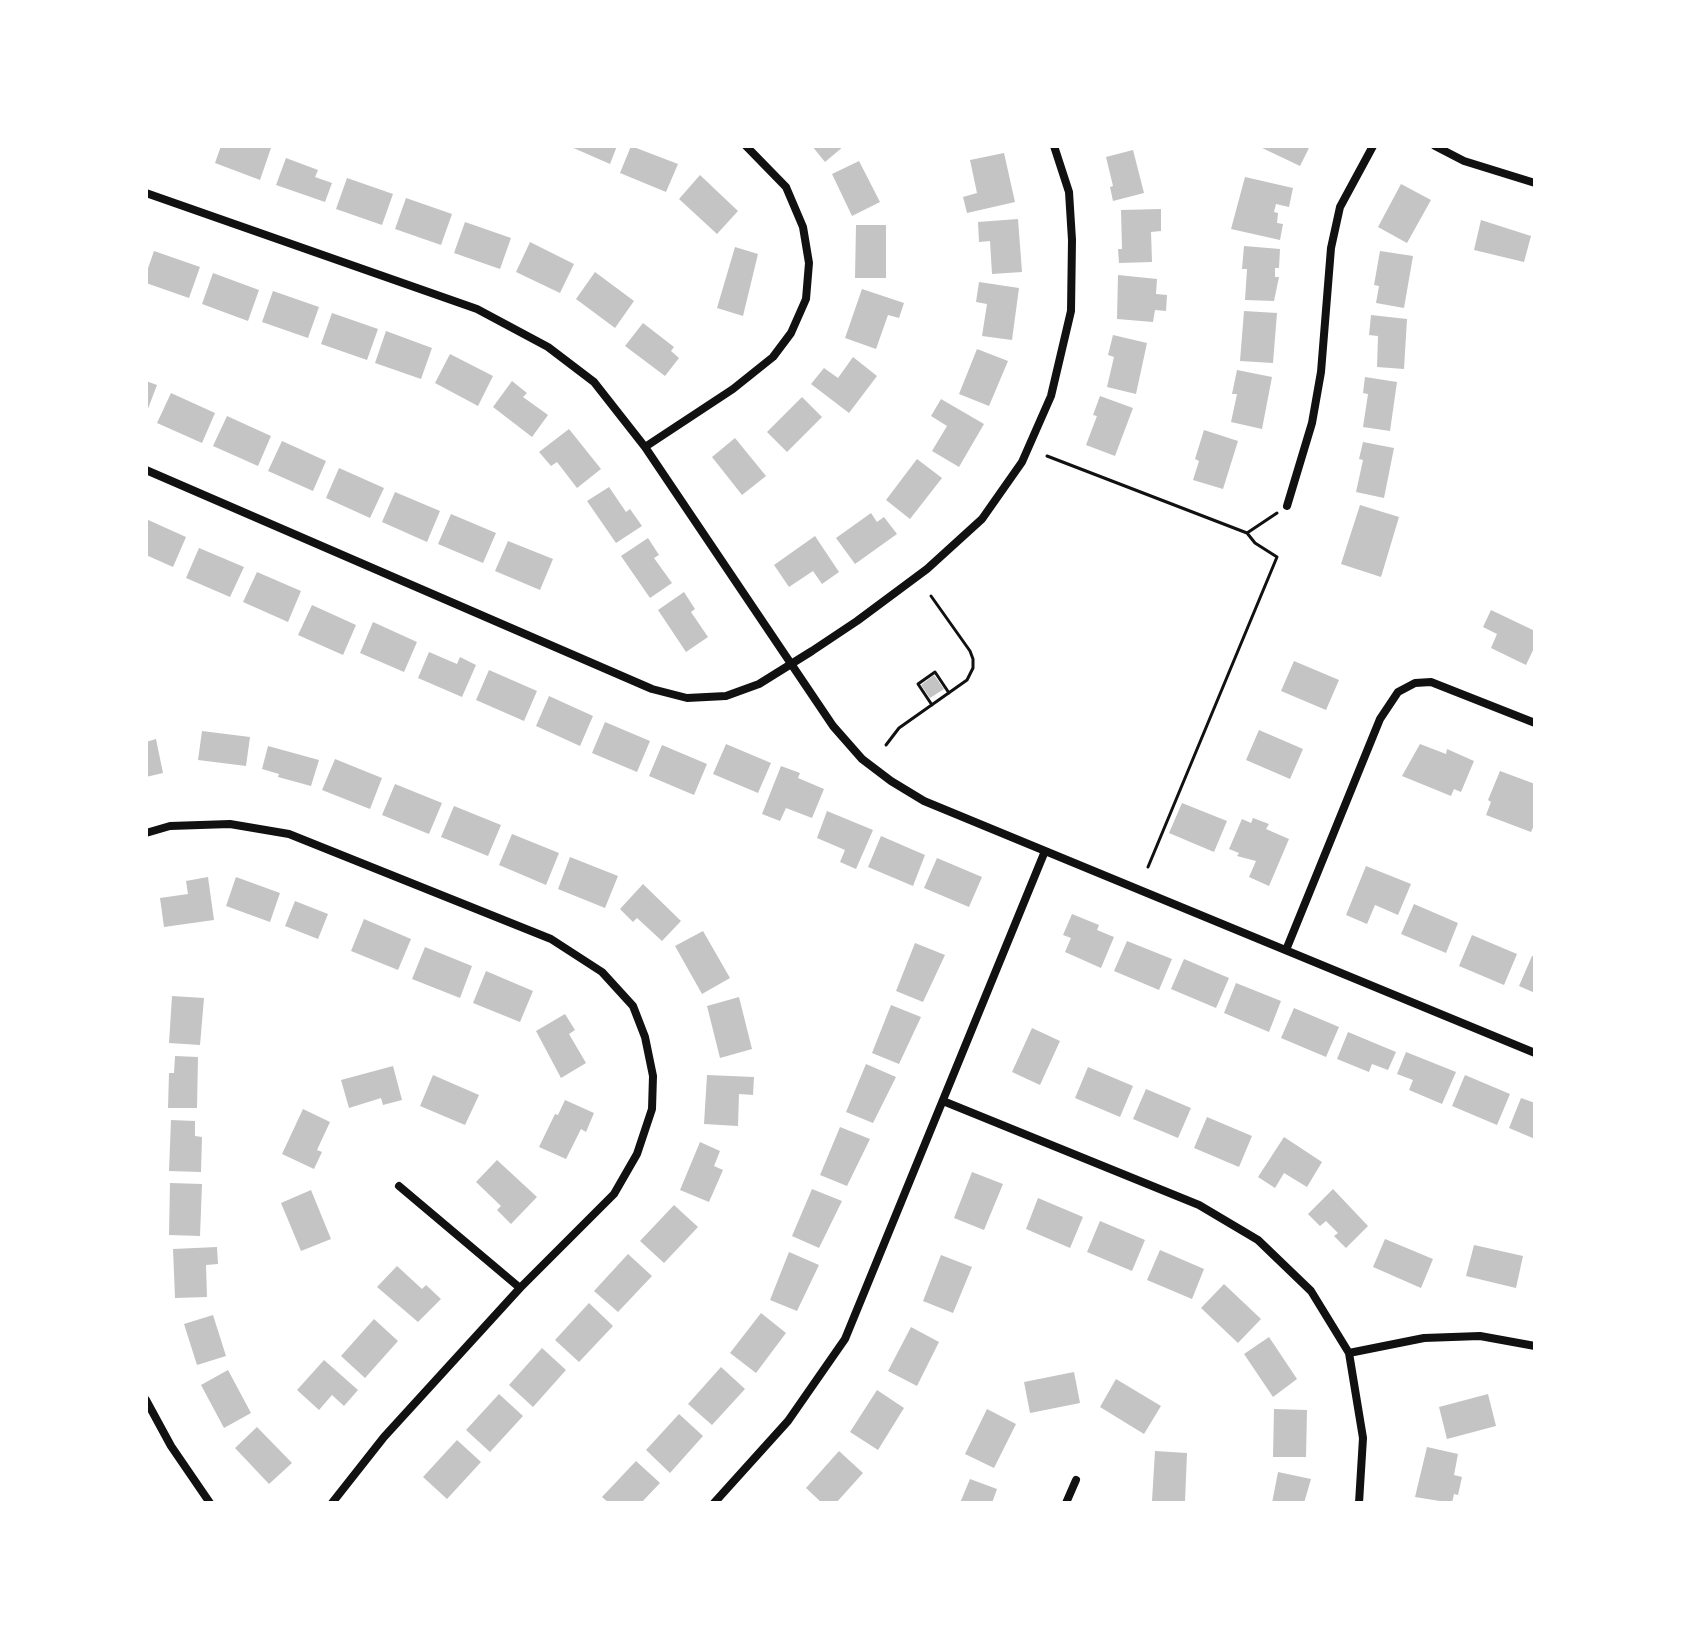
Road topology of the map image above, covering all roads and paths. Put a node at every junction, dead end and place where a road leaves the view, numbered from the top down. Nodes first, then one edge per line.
1 (746, 146) edge
2 (1054, 146) edge
3 (1373, 146) edge
4 (1435, 146) edge
5 (1535, 183) edge
6 (146, 193) edge
7 (645, 447) junction
8 (1047, 456) dead end
9 (146, 470) edge
10 (1287, 506) joint
11 (1247, 533) junction
12 (931, 596) dead end
13 (790, 665) junction
14 (949, 693) junction
15 (932, 705) junction
16 (1535, 723) edge
17 (886, 745) dead end
18 (146, 833) edge
19 (1045, 851) junction
20 (1148, 867) dead end
21 (1286, 950) junction
22 (1535, 1053) edge
23 (943, 1101) junction
24 (399, 1186) dead end
25 (520, 1288) junction
26 (1535, 1346) edge
27 (1349, 1353) junction
28 (146, 1400) edge
29 (1076, 1480) dead end
30 (210, 1503) edge
31 (332, 1503) edge
32 (714, 1503) edge
33 (1066, 1503) edge
34 (1359, 1503) edge

1 - 7 street
2 - 13 street
3 - 10 street
4 - 5 street
6 - 7 street
7 - 13 street
8 - 11 path
9 - 13 street
10 - 11 path
11 - 20 path
12 - 14 path
13 - 19 street
14 - 15 path
14 - 15 path
15 - 17 path
16 - 21 street
18 - 25 street
19 - 21 street
19 - 23 street
21 - 22 street
23 - 27 street
23 - 32 street
24 - 25 street
25 - 31 street
26 - 27 street
27 - 34 street
28 - 30 street
29 - 33 street

